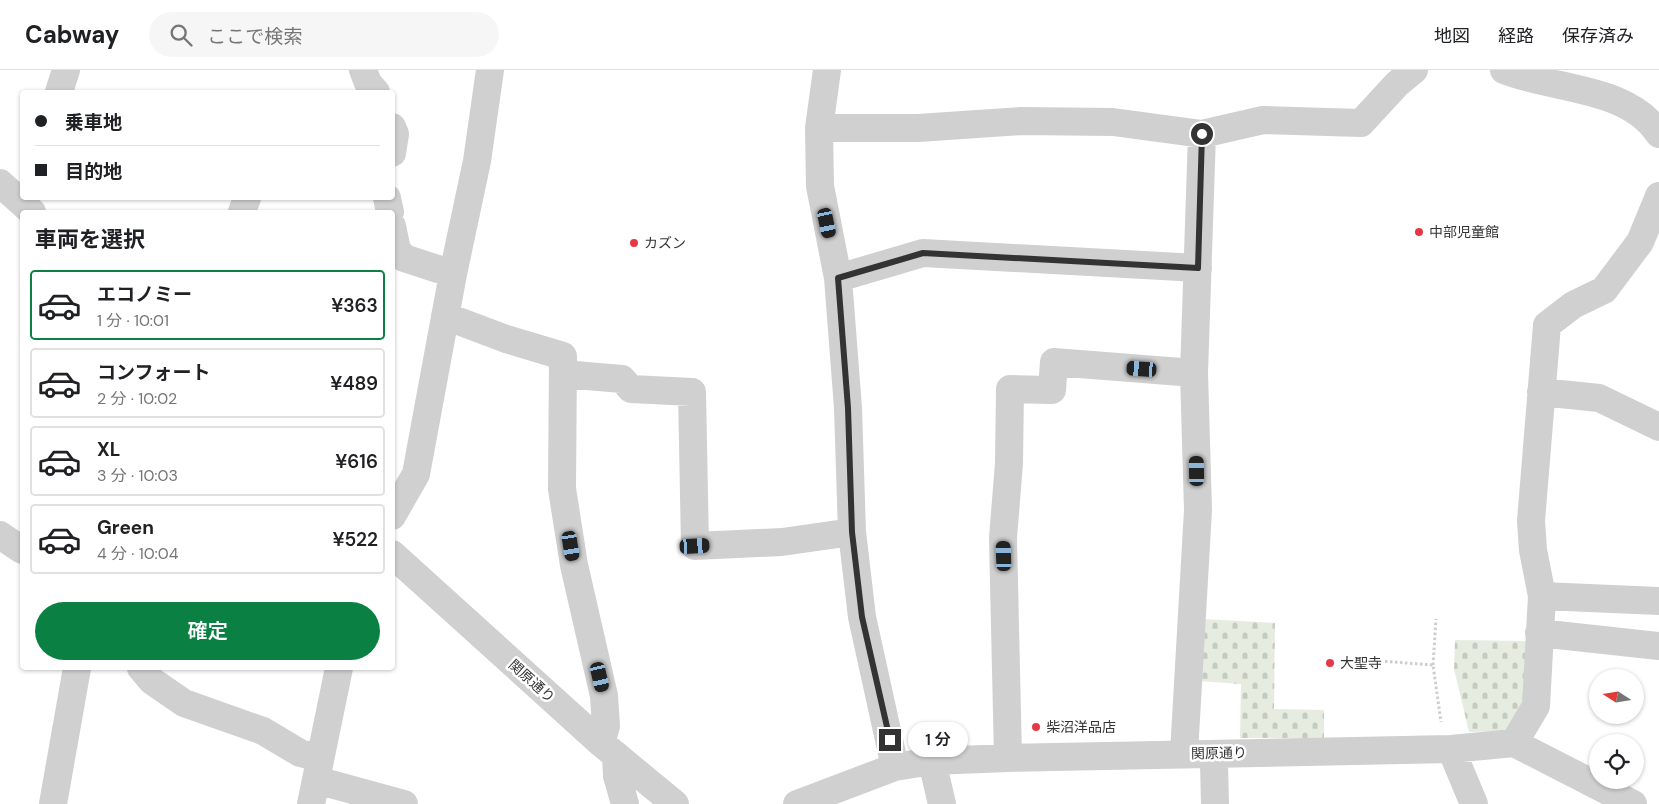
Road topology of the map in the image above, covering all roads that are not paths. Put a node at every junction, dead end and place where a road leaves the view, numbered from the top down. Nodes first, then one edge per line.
1 (66, 70) edge
2 (363, 70) edge
3 (490, 70) edge
4 (827, 70) edge
5 (1414, 70) edge
6 (1504, 70) edge
7 (60, 90) edge
8 (374, 90) edge
9 (819, 128) junction
10 (1202, 134) junction
11 (1659, 134) edge
12 (1659, 196) edge
13 (395, 240) edge
14 (1650, 245) edge
15 (398, 260) edge
16 (1198, 268) junction
17 (453, 274) junction
18 (838, 278) junction
19 (445, 316) junction
20 (1194, 373) junction
21 (563, 374) junction
22 (1542, 392) junction
23 (1659, 427) edge
24 (395, 511) edge
25 (852, 532) junction
26 (0, 535) edge
27 (20, 549) edge
28 (395, 557) edge
29 (1542, 596) junction
30 (1659, 601) edge
31 (1539, 633) junction
32 (1659, 646) edge
33 (78, 670) edge
34 (339, 670) edge
35 (150, 672) edge
36 (1447, 738) junction
37 (1514, 743) junction
38 (608, 749) junction
39 (1184, 754) junction
40 (1008, 758) junction
41 (932, 761) junction
42 (1214, 763) dead end
43 (895, 767) junction
44 (316, 781) edge
45 (53, 804) edge
46 (404, 804) edge
47 (625, 804) edge
48 (675, 804) edge
49 (797, 804) edge
50 (942, 804) edge
51 (1215, 804) edge
52 (1474, 804) edge
53 (1633, 804) edge

1 - 7 street
2 - 8 street
3 - 17 street
4 - 9 street
5 - 10 street
6 - 11 street
9 - 10 street
9 - 18 street
10 - 16 street
12 - 14 street
13 - 15 street
14 - 22 street
15 - 17 street
16 - 18 street
16 - 20 street
17 - 19 street
18 - 25 street
19 - 21 street
19 - 24 street
20 - 39 street
20 - 40 street
21 - 25 street
21 - 38 street
22 - 23 street
22 - 29 street
25 - 43 street
26 - 27 street
28 - 38 street, 関原通り
29 - 30 street
29 - 31 street
31 - 32 street
31 - 37 street
33 - 45 street
34 - 44 street
35 - 44 street
36 - 37 street, 関原通り
36 - 39 street, 関原通り
36 - 52 street
37 - 53 street
38 - 47 street
38 - 48 street, 関原通り
39 - 40 street, 関原通り
40 - 41 street, 関原通り
41 - 43 street, 関原通り
41 - 50 street
42 - 51 street
43 - 49 street, 関原通り
44 - 46 street

